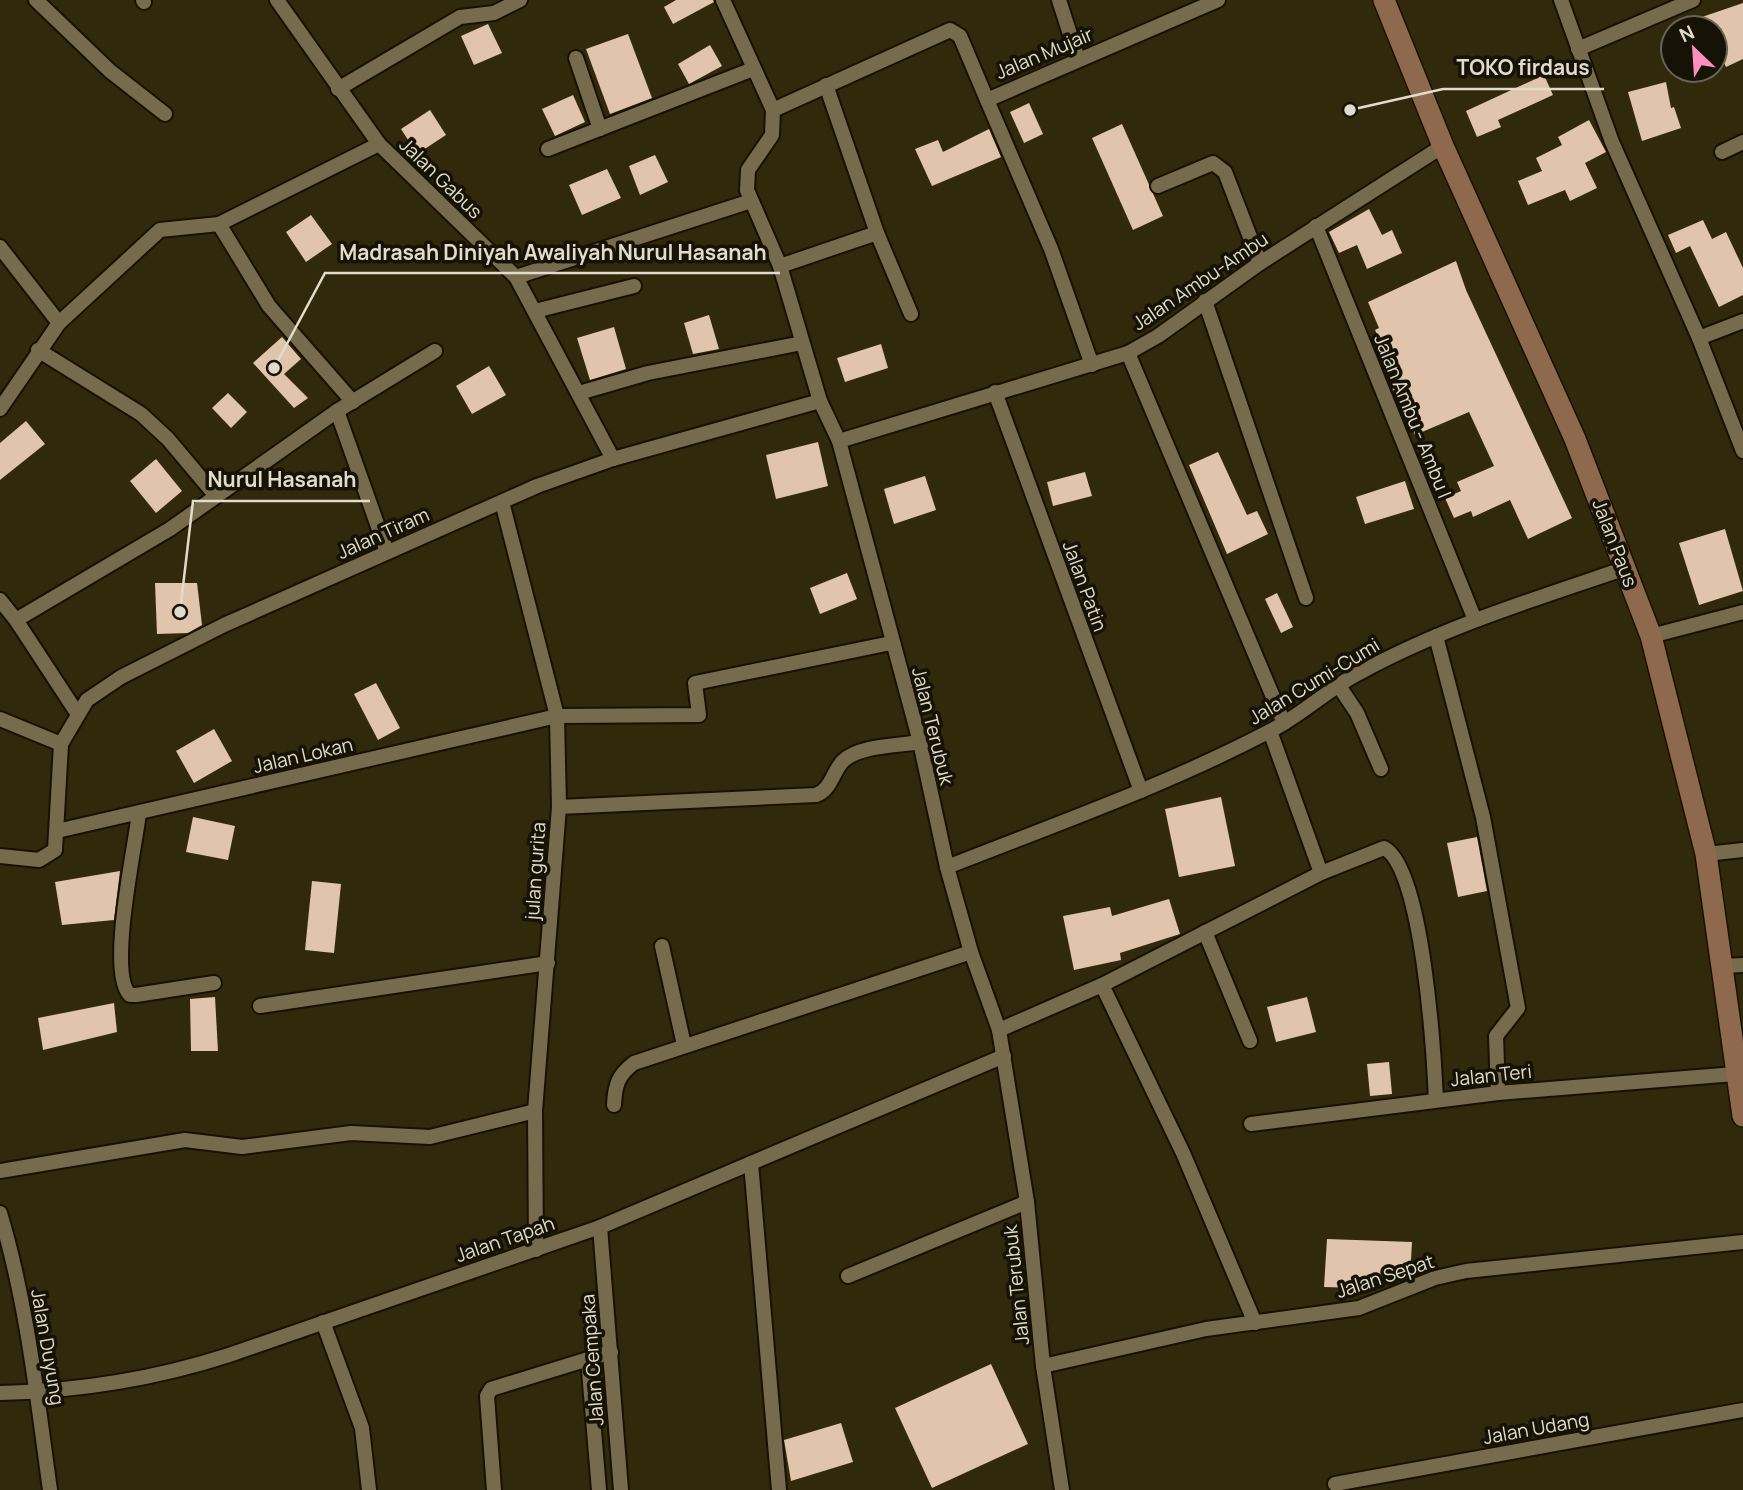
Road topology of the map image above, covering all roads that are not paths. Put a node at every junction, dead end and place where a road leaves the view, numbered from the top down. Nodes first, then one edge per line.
1 (36, 0) edge
2 (277, 0) edge
3 (520, 0) edge
4 (723, 0) edge
5 (1059, 0) edge
6 (1384, 0) edge
7 (1561, 0) edge
8 (1693, 0) edge
9 (1208, 2) edge
10 (1578, 49) junction
11 (576, 58) dead end
12 (1078, 60) junction
13 (753, 69) junction
14 (826, 85) junction
15 (338, 89) junction
16 (987, 100) junction
17 (773, 110) junction
18 (165, 114) dead end
19 (600, 129) junction
20 (1743, 142) edge
21 (379, 144) junction
22 (1443, 146) junction
23 (548, 149) dead end
24 (1722, 152) dead end
25 (1158, 186) dead end
26 (751, 201) junction
27 (219, 225) junction
28 (1316, 226) junction
29 (877, 233) junction
30 (0, 247) edge
31 (1260, 263) junction
32 (780, 266) junction
33 (516, 277) junction
34 (634, 286) dead end
35 (1205, 301) junction
36 (535, 312) junction
37 (911, 314) dead end
38 (1743, 321) edge
39 (59, 323) junction
40 (1699, 338) junction
41 (802, 343) junction
42 (38, 350) junction
43 (435, 351) dead end
44 (1128, 352) junction
45 (1091, 365) junction
46 (995, 392) junction
47 (579, 393) junction
48 (820, 401) junction
49 (353, 402) junction
50 (0, 409) edge
51 (337, 411) junction
52 (838, 441) junction
53 (1743, 451) edge
54 (613, 459) junction
55 (216, 496) junction
56 (502, 502) junction
57 (387, 552) junction
58 (1626, 568) junction
59 (1306, 598) dead end
60 (0, 600) edge
61 (1743, 612) edge
62 (16, 620) junction
63 (1475, 620) junction
64 (1436, 636) junction
65 (1651, 636) junction
66 (891, 643) junction
67 (1339, 686) junction
68 (77, 713) junction
69 (557, 716) junction
70 (0, 719) edge
71 (1284, 723) junction
72 (1270, 731) junction
73 (920, 742) junction
74 (61, 744) junction
75 (1381, 769) dead end
76 (1141, 791) junction
77 (559, 807) junction
78 (139, 813) junction
79 (57, 831) junction
80 (1743, 850) edge
81 (1706, 854) junction
82 (0, 856) edge
83 (947, 867) junction
84 (1321, 873) junction
85 (1205, 932) junction
86 (662, 946) dead end
87 (971, 952) junction
88 (548, 963) junction
89 (1733, 966) edge
90 (214, 983) dead end
91 (1102, 985) junction
92 (260, 1006) dead end
93 (999, 1030) junction
94 (1250, 1041) dead end
95 (1737, 1041) edge
96 (684, 1045) junction
97 (1004, 1056) junction
98 (1735, 1074) junction
99 (1498, 1093) junction
100 (1436, 1100) junction
101 (614, 1105) dead end
102 (536, 1111) junction
103 (1743, 1116) edge
104 (1251, 1124) dead end
105 (751, 1163) junction
106 (0, 1171) edge
107 (1027, 1202) junction
108 (0, 1213) edge
109 (600, 1227) junction
110 (1743, 1242) edge
111 (6, 1249) edge
112 (536, 1250) junction
113 (848, 1276) dead end
114 (323, 1322) junction
115 (1255, 1323) junction
116 (611, 1352) junction
117 (588, 1359) junction
118 (1043, 1366) junction
119 (37, 1392) junction
120 (0, 1393) edge
121 (1743, 1410) edge
122 (617, 1436) junction
123 (596, 1438) junction
124 (1335, 1484) dead end
125 (50, 1490) edge
126 (369, 1490) edge
127 (494, 1490) edge
128 (600, 1490) edge
129 (621, 1490) edge
130 (779, 1490) edge
131 (1062, 1490) edge

1 - 18 street
2 - 15 street, Jalan Gabus
3 - 15 street
4 - 13 street
5 - 12 street
6 - 22 main road, Jalan Paus
7 - 10 street
8 - 10 street
9 - 12 street, Jalan Mujair
10 - 40 street
11 - 19 street
12 - 16 street, Jalan Mujair
13 - 17 street
13 - 19 street
14 - 16 street, Jalan Mujair
14 - 17 street, Jalan Mujair
14 - 29 street
15 - 21 street, Jalan Gabus
16 - 45 street
17 - 26 street, Jalan Terubuk
19 - 23 street
20 - 24 street
21 - 27 street
21 - 33 street, Jalan Gabus
22 - 28 street, Jalan Ambu-Ambu
22 - 58 main road, Jalan Paus
25 - 31 street
26 - 32 street, Jalan Terubuk
26 - 33 street
27 - 39 street
27 - 49 street
28 - 31 street, Jalan Ambu-Ambu
28 - 63 street, Jalan Ambu - Ambu I
29 - 32 street
29 - 37 street
30 - 39 street
31 - 35 street, Jalan Ambu-Ambu
32 - 41 street, Jalan Terubuk
33 - 36 street, Jalan Gabus
34 - 36 street
35 - 44 street, Jalan Ambu-Ambu
35 - 59 street
36 - 47 street, Jalan Gabus
38 - 40 street
39 - 42 street
40 - 53 street
41 - 47 street
41 - 48 street, Jalan Terubuk
42 - 50 street
42 - 55 street
43 - 49 street
44 - 45 street, Jalan Ambu-Ambu
44 - 71 street
45 - 46 street, Jalan Ambu-Ambu
46 - 52 street, Jalan Ambu-Ambu
46 - 76 street, Jalan Patin
47 - 54 street, Jalan Gabus
48 - 52 street, Jalan Terubuk
48 - 54 street, Jalan Tiram
49 - 51 street
51 - 55 street
51 - 57 street
52 - 66 street, Jalan Terubuk
54 - 56 street, Jalan Tiram
55 - 62 street
56 - 57 street, Jalan Tiram
56 - 69 street, julan gurita
57 - 68 street, Jalan Tiram
58 - 63 street, Jalan Cumi-Cumi
58 - 65 main road, Jalan Paus
60 - 62 street
61 - 65 street
62 - 68 street
63 - 64 street, Jalan Cumi-Cumi
64 - 67 street, Jalan Cumi-Cumi
64 - 99 street
65 - 81 main road, Jalan Paus
66 - 69 street, Jalan Lokan
66 - 73 street, Jalan Terubuk
67 - 71 street, Jalan Cumi-Cumi
67 - 75 street
68 - 74 street, Jalan Tiram
69 - 77 street, julan gurita
69 - 78 street, Jalan Lokan
70 - 74 street
71 - 72 street, Jalan Cumi-Cumi
72 - 76 street, Jalan Cumi-Cumi
72 - 84 street
73 - 77 street
73 - 83 street, Jalan Terubuk
74 - 79 street
76 - 83 street, Jalan Cumi-Cumi
77 - 88 street, julan gurita
78 - 79 street, Jalan Lokan
78 - 90 street
79 - 82 street
80 - 81 street
81 - 89 main road, Jalan Paus
83 - 87 street, Jalan Terubuk
84 - 85 street
84 - 100 street
85 - 91 street
85 - 94 street
86 - 96 street
87 - 93 street, Jalan Terubuk
87 - 96 street
88 - 92 street
88 - 102 street, julan gurita
89 - 95 main road, Jalan Paus
91 - 93 street
91 - 115 street
93 - 97 street, Jalan Terubuk
95 - 98 main road, Jalan Paus
96 - 101 street
97 - 105 street, Jalan Tapah
97 - 107 street, Jalan Terubuk
98 - 99 street, Jalan Teri
98 - 103 main road, Jalan Paus
99 - 100 street, Jalan Teri
100 - 104 street, Jalan Teri
102 - 106 street
102 - 112 street, julan gurita
105 - 109 street, Jalan Tapah
105 - 130 street
107 - 113 street
107 - 118 street, Jalan Terubuk
108 - 111 street, Jalan Duyung
109 - 112 street, Jalan Tapah
109 - 116 street, Jalan Cempaka
110 - 115 street, Jalan Sepat
111 - 119 street, Jalan Duyung
112 - 114 street, Jalan Tapah
114 - 119 street, Jalan Tapah
114 - 126 street
115 - 118 street, Jalan Sepat
116 - 117 street
116 - 122 street, Jalan Cempaka
117 - 123 street
117 - 127 street
118 - 131 street, Jalan Terubuk
119 - 120 street, Jalan Tapah
119 - 125 street, Jalan Duyung
121 - 124 street, Jalan Udang
122 - 123 street
122 - 129 street, Jalan Cempaka
123 - 128 street

